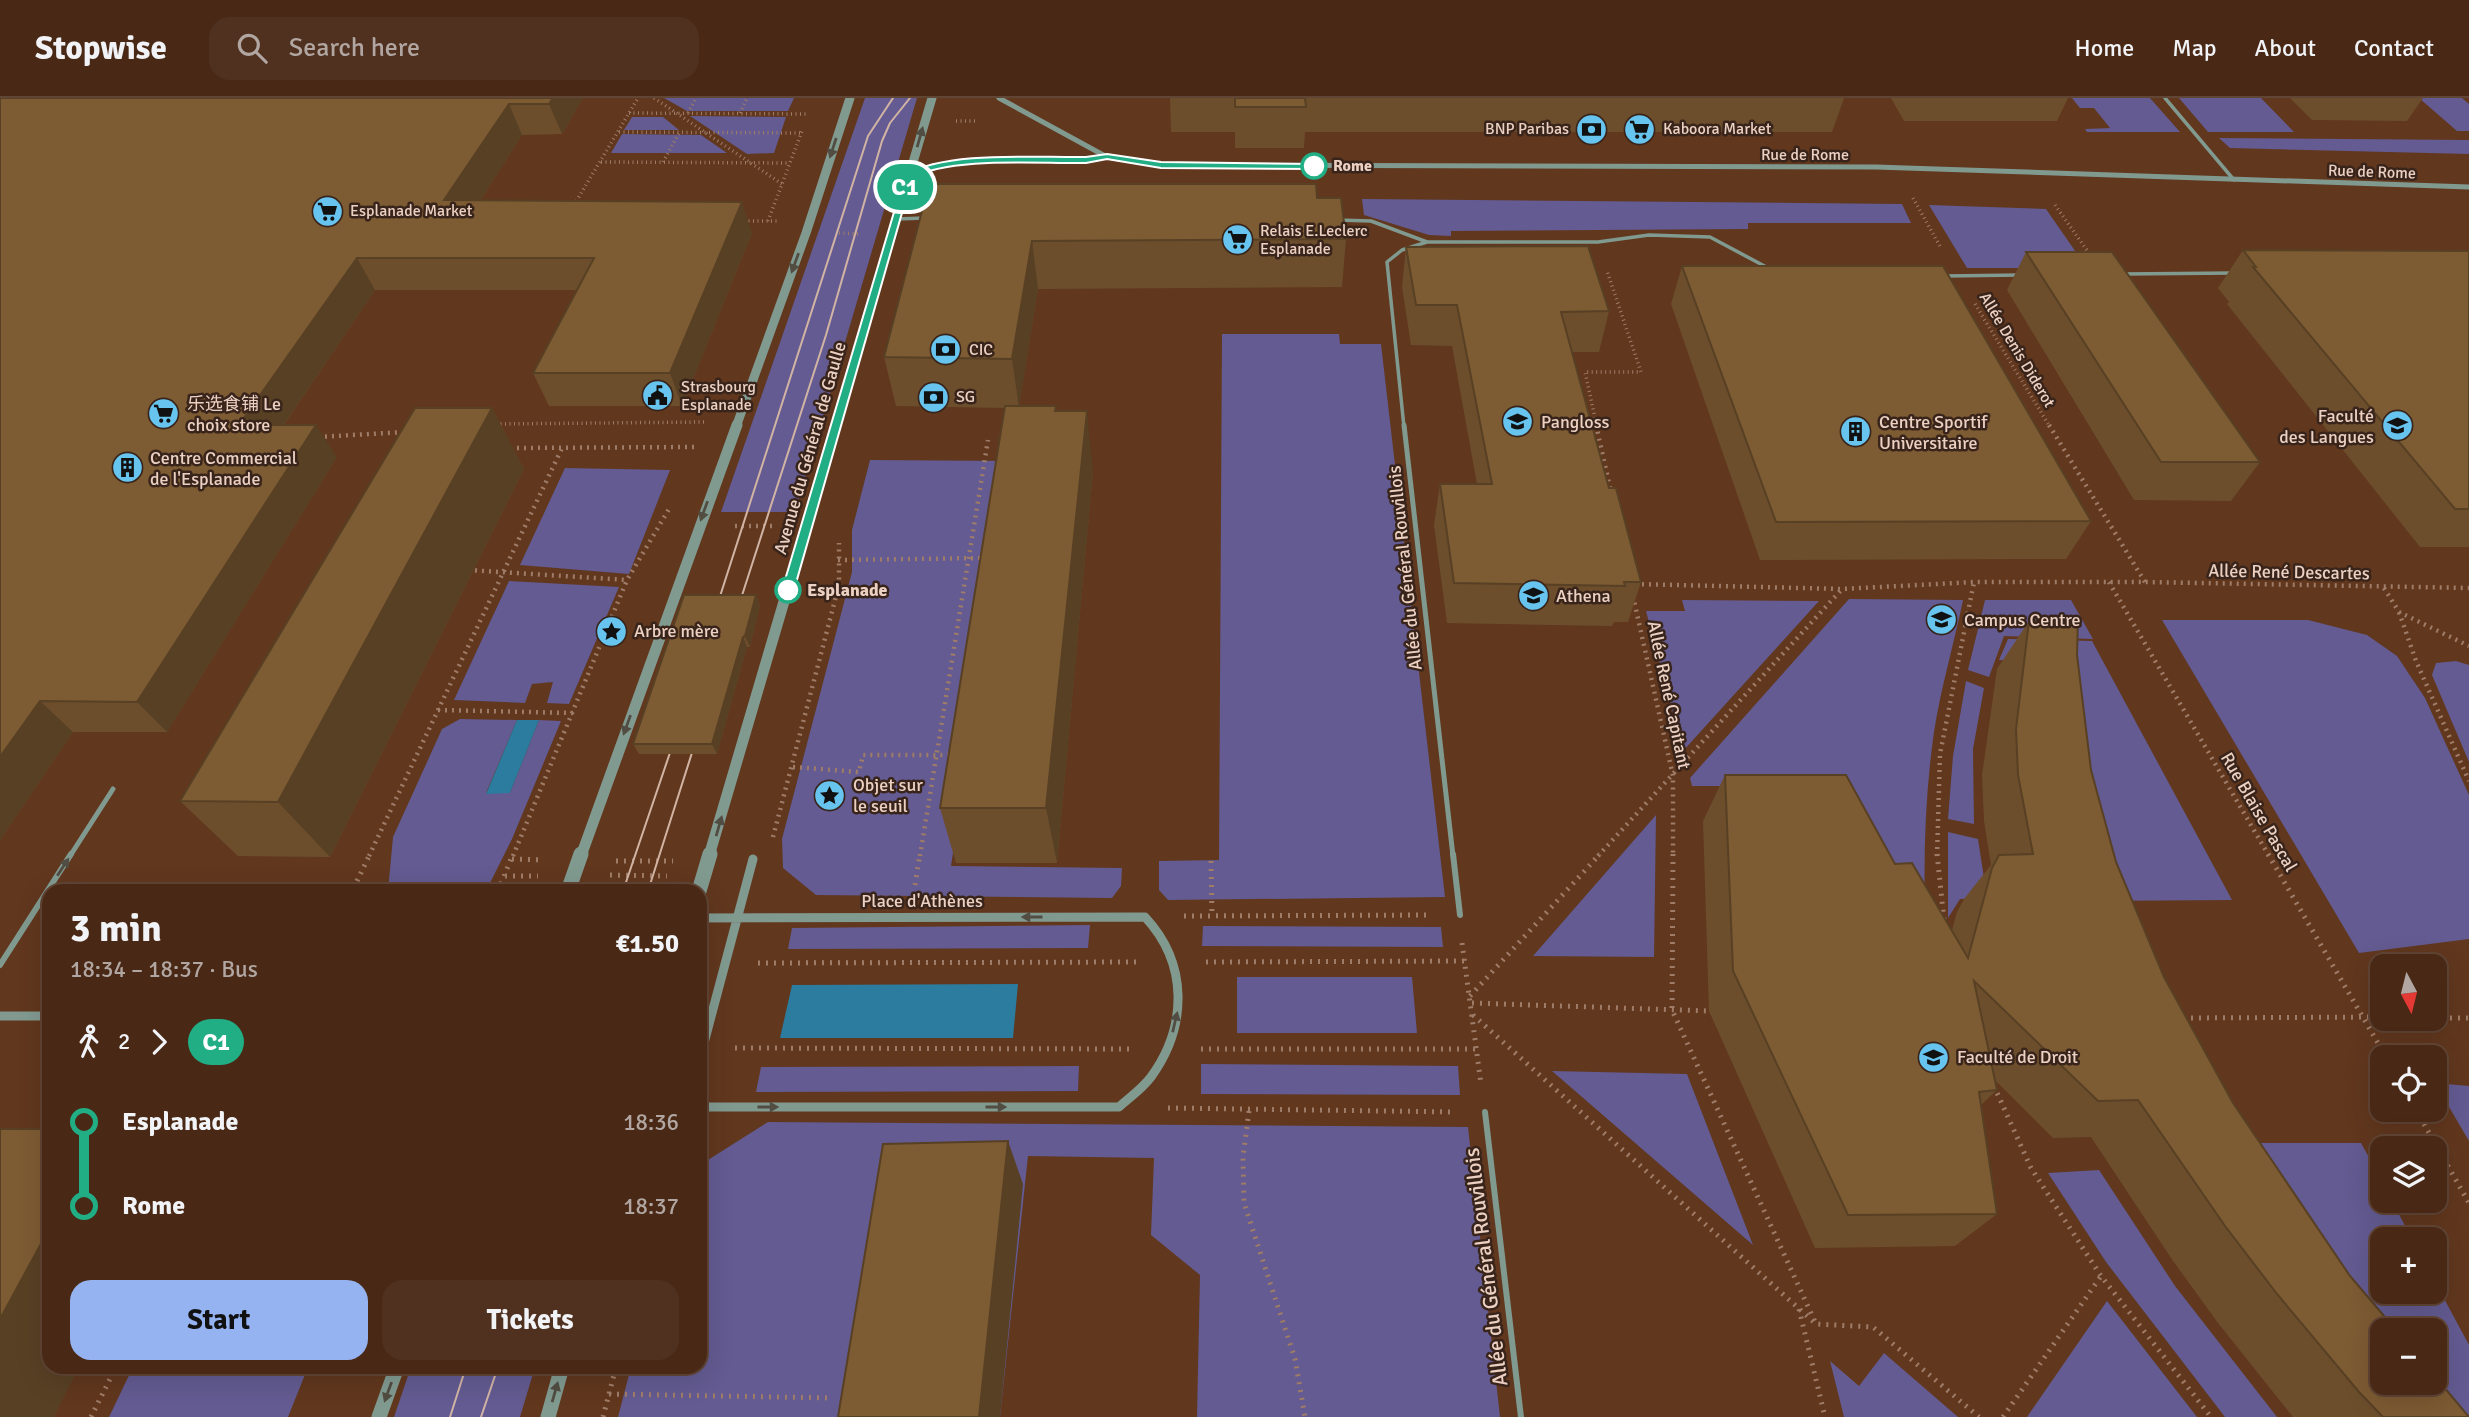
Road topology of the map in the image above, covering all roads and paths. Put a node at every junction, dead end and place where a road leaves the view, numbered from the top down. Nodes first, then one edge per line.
1 (638, 98) edge
2 (654, 98) edge
3 (696, 98) edge
4 (747, 98) edge
5 (850, 98) edge
6 (932, 98) edge
7 (999, 98) edge
8 (2165, 98) edge
9 (811, 106) dead end
10 (629, 113) junction
11 (680, 113) junction
12 (688, 113) junction
13 (740, 113) junction
14 (808, 114) junction
15 (618, 132) junction
16 (680, 132) junction
17 (707, 133) junction
18 (801, 133) junction
19 (1107, 157) junction
20 (600, 162) junction
21 (663, 163) junction
22 (751, 163) junction
23 (790, 163) junction
24 (1876, 167) junction
25 (908, 177) junction
26 (2234, 180) junction
27 (782, 184) junction
28 (2469, 187) edge
29 (1901, 200) dead end
30 (1914, 200) junction
31 (1927, 201) dead end
32 (2042, 205) dead end
33 (2055, 205) junction
34 (2069, 206) dead end
35 (572, 208) edge
36 (930, 218) edge
37 (896, 219) junction
38 (1334, 220) edge
39 (741, 221) edge
40 (768, 221) junction
41 (778, 221) dead end
42 (806, 233) junction
43 (892, 234) junction
44 (1427, 242) junction
45 (1598, 242) junction
46 (1774, 270) edge
47 (2248, 273) edge
48 (2024, 275) edge
49 (2105, 275) joint
50 (1940, 276) edge
51 (1958, 276) junction
52 (487, 424) edge
53 (410, 432) edge
54 (312, 437) edge
55 (988, 440) dead end
56 (710, 447) junction
57 (727, 447) junction
58 (562, 448) junction
59 (498, 449) dead end
60 (673, 503) dead end
61 (1614, 505) edge
62 (969, 558) junction
63 (989, 558) edge
64 (838, 560) dead end
65 (464, 570) dead end
66 (504, 571) junction
67 (627, 580) junction
68 (1975, 582) junction
69 (2109, 582) junction
70 (2145, 582) junction
71 (1631, 584) joint
72 (2384, 588) junction
73 (2469, 588) edge
74 (1842, 589) junction
75 (2399, 612) junction
76 (2469, 646) edge
77 (438, 710) junction
78 (573, 713) junction
79 (937, 755) junction
80 (959, 755) edge
81 (793, 767) dead end
82 (1673, 776) junction
83 (2469, 781) edge
84 (113, 789) dead end
85 (512, 859) junction
86 (753, 859) dead end
87 (579, 860) junction
88 (1212, 861) dead end
89 (709, 862) junction
90 (504, 876) junction
91 (573, 876) junction
92 (704, 876) junction
93 (357, 881) dead end
94 (52, 884) edge
95 (501, 884) edge
96 (570, 884) edge
97 (701, 884) edge
98 (42, 900) edge
99 (1460, 915) junction
100 (1212, 916) junction
101 (910, 917) junction
102 (1144, 917) junction
103 (707, 918) edge
104 (737, 918) junction
105 (1945, 928) edge
106 (1464, 961) junction
107 (1171, 962) junction
108 (725, 963) junction
109 (0, 965) edge
110 (1470, 996) junction
111 (1472, 1003) junction
112 (1672, 1010) junction
113 (1709, 1012) dead end
114 (1473, 1014) junction
115 (0, 1016) edge
116 (42, 1016) edge
117 (2363, 1017) junction
118 (2370, 1017) edge
119 (2170, 1018) edge
120 (2447, 1018) edge
121 (2469, 1018) edge
122 (707, 1033) edge
123 (2379, 1045) edge
124 (707, 1048) edge
125 (1167, 1049) junction
126 (1475, 1049) junction
127 (1988, 1072) edge
128 (707, 1107) edge
129 (1119, 1107) junction
130 (1248, 1111) junction
131 (1485, 1112) junction
132 (2423, 1122) edge
133 (2469, 1203) edge
134 (2101, 1276) junction
135 (1799, 1309) junction
136 (1816, 1324) junction
137 (112, 1374) edge
138 (394, 1374) edge
139 (560, 1374) edge
140 (614, 1374) edge
141 (609, 1394) junction
142 (832, 1398) dead end
143 (91, 1417) edge
144 (379, 1417) edge
145 (548, 1417) edge
146 (603, 1417) edge
147 (1305, 1417) edge
148 (1521, 1417) edge
149 (1825, 1417) edge
150 (1979, 1417) edge
151 (2003, 1417) edge
152 (2211, 1417) edge

1 - 10 path
2 - 11 path
3 - 12 path
4 - 13 path
5 -> 42 street
25 -> 6 street, Avenue du Général de Gaulle
7 - 19 street
8 - 26 lane
9 - 14 path
10 - 11 path
10 - 15 path
11 - 12 path
11 - 17 path
12 - 13 path
13 - 14 path
14 - 18 path
15 - 16 path
15 - 20 path
16 - 17 path
16 - 21 path
17 - 18 path
17 - 22 path
18 - 23 path
19 - 24 street, Rue de Rome
19 - 25 street
20 - 21 path
20 - 35 path
21 - 22 path
22 - 23 path
22 - 27 path
23 - 27 path
24 - 26 street, Rue de Rome
24 - 30 path, Allée Denis Diderot
25 - 37 street, Avenue du Général de Gaulle
26 - 28 street, Rue de Rome
27 - 40 path
29 - 30 path
30 - 31 path
30 - 51 path, Allée Denis Diderot
32 - 33 path
33 - 34 path
33 - 49 path
36 - 37 lane
37 - 43 street, Avenue du Général de Gaulle
38 - 44 lane
39 - 40 path
40 - 41 path
42 - 43 path
42 -> 57 street
89 -> 43 street, Avenue du Général de Gaulle
44 - 45 lane
44 - 99 lane, Allée du Général Rouvillois
45 - 46 lane
45 - 61 path
47 - 49 lane
48 - 51 lane
50 - 51 lane
51 - 70 path, Allée Denis Diderot
52 - 56 path
53 - 54 path
55 - 62 path
56 - 57 path
56 - 58 path
57 -> 87 street
58 - 59 path
58 - 66 path
60 - 67 path
62 - 63 path
62 - 64 path
62 - 79 path
65 - 66 path
66 - 67 path
66 - 77 path
67 - 78 path
68 - 69 path, Allée René Descartes
68 - 74 path, Allée René Descartes
68 - 105 path
69 - 70 path, Allée René Descartes
69 - 117 path, Rue Blaise Pascal
70 - 72 path, Allée René Descartes
71 - 74 path, Allée René Descartes
71 - 82 path, Allée René Capitant
72 - 73 path, Allée René Descartes
72 - 75 path
74 - 82 path
75 - 76 path
75 - 83 path
77 - 78 path
77 - 93 path
78 - 85 path
79 - 80 path
79 - 81 path
79 - 101 path
82 - 110 path
82 - 112 path, Allée René Capitant
94 -> 84 lane
85 - 87 path
85 - 90 path
86 - 104 street
87 - 89 path
87 - 91 street
88 - 100 path
89 - 92 street, Avenue du Général de Gaulle
90 - 91 path
90 - 95 path
91 - 92 path
91 - 96 street
92 - 97 street, Avenue du Général de Gaulle
109 -> 98 lane
99 - 100 path
99 - 106 path
100 - 102 path
102 -> 101 street, Place d'Athènes
101 - 104 street, Place d'Athènes
102 - 107 street
103 - 104 street, Place d'Athènes
104 - 108 street
106 - 107 path
106 - 110 path
107 - 108 path
125 -> 107 street
108 - 122 street
110 - 111 path
111 - 112 path
111 - 114 path
112 - 113 path
112 - 136 path, Allée René Capitant
114 - 126 path
114 - 135 path
115 - 116 street
117 - 118 path
117 - 119 path
117 - 123 path, Rue Blaise Pascal
120 - 121 path
124 - 125 path
125 - 126 path
125 - 129 street
126 - 131 path
127 - 134 path
128 -> 129 street
129 - 130 path
130 - 131 path
130 - 147 path
131 - 148 lane, Allée du Général Rouvillois
132 - 133 path
134 - 151 path
134 - 152 path
135 - 136 path
135 - 149 path
136 - 150 path
137 - 143 path
138 -> 144 street
145 -> 139 street
140 - 141 path
141 - 142 path
141 - 146 path

